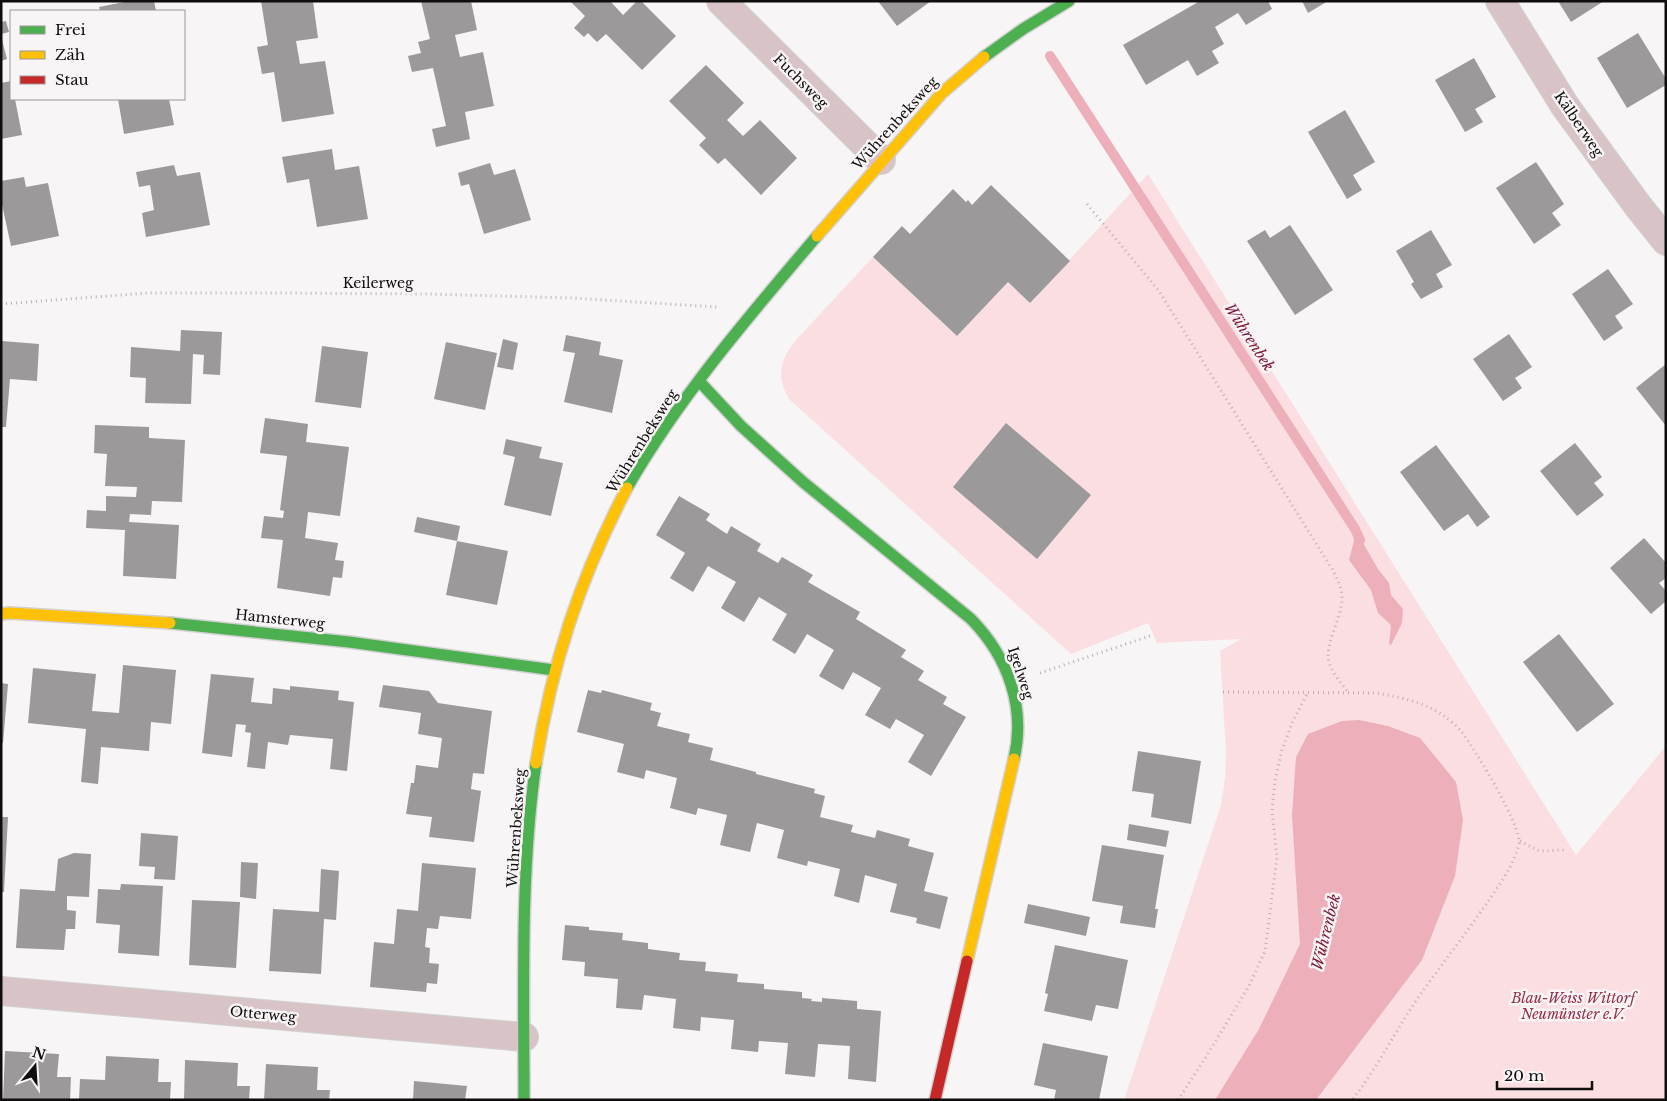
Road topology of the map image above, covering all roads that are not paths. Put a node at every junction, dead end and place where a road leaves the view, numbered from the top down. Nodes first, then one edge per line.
1 (721, 1) edge
2 (1069, 1) edge
3 (1500, 1) edge
4 (881, 160) junction
5 (1666, 241) edge
6 (699, 381) junction
7 (1, 614) edge
8 (554, 670) junction
9 (1, 991) edge
10 (524, 1037) junction
11 (524, 1100) edge
12 (935, 1100) edge

1 - 4 street, Fuchsweg
2 - 4 street, Wührenbeksweg
3 - 5 street, Kälberweg
4 - 6 street, Wührenbeksweg
6 - 8 street, Wührenbeksweg
6 - 12 street, Igelweg
7 - 8 street, Hamsterweg
8 - 10 street, Wührenbeksweg
9 - 10 street, Otterweg
10 - 11 street, Wührenbeksweg

